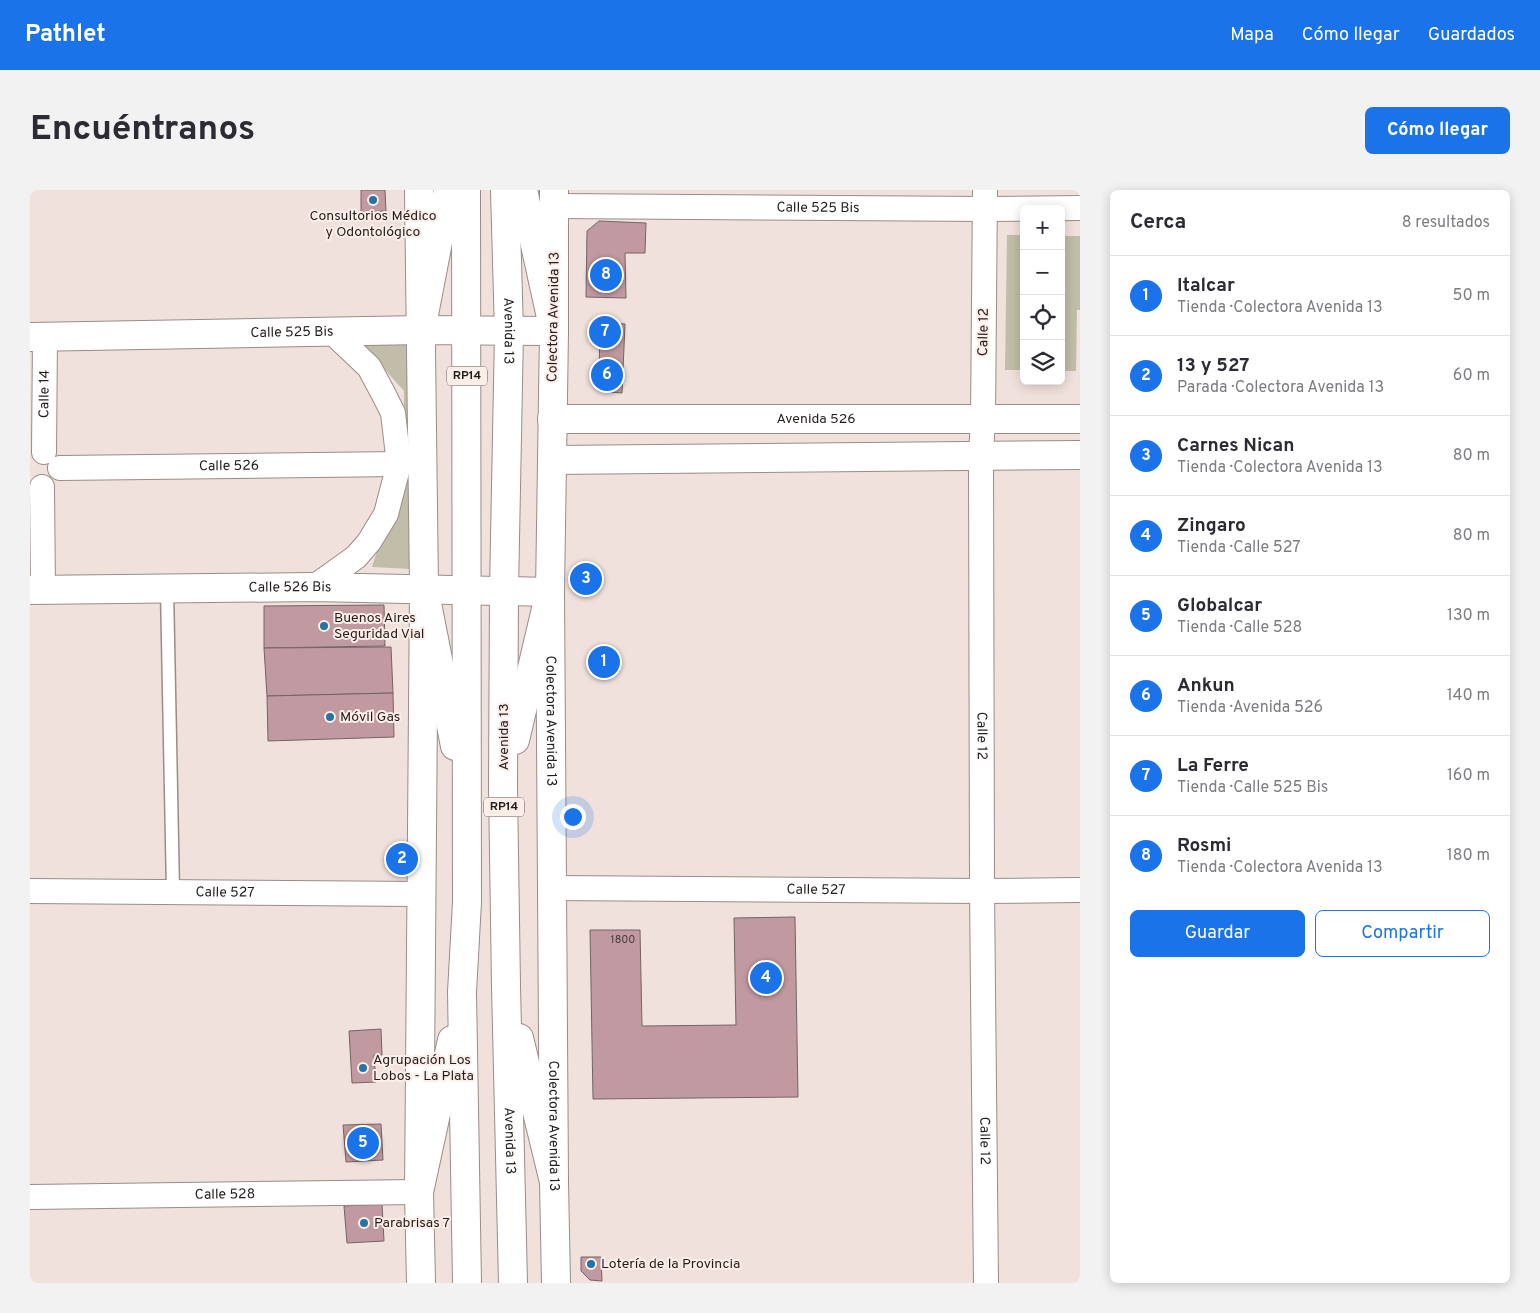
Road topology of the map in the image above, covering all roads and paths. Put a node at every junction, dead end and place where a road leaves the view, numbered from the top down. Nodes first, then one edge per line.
1 (419, 190) edge
2 (448, 190) edge
3 (466, 190) edge
4 (505, 190) edge
5 (523, 190) edge
6 (554, 198) edge
7 (985, 199) edge
8 (1080, 208) edge
9 (421, 330) junction
10 (467, 330) junction
11 (554, 331) junction
12 (331, 332) junction
13 (509, 332) junction
14 (38, 337) edge
15 (552, 419) junction
16 (1080, 419) edge
17 (983, 420) junction
18 (1080, 455) edge
19 (981, 456) junction
20 (45, 459) edge
21 (552, 460) junction
22 (399, 464) junction
23 (36, 484) edge
24 (314, 587) junction
25 (424, 588) junction
26 (167, 589) junction
27 (467, 589) junction
28 (37, 590) edge
29 (504, 590) junction
30 (550, 592) junction
31 (504, 788) junction
32 (466, 806) junction
33 (552, 888) junction
34 (1080, 890) edge
35 (30, 891) edge
36 (982, 891) junction
37 (173, 892) junction
38 (421, 894) junction
39 (506, 986) junction
40 (462, 992) junction
41 (554, 1182) junction
42 (419, 1192) junction
43 (30, 1197) edge
44 (421, 1283) edge
45 (467, 1283) edge
46 (514, 1283) edge
47 (556, 1283) edge
48 (986, 1283) edge

1 - 9 main road
2 - 9 main road
3 - 10 main road, RP14
4 - 13 main road, Avenida 13 / RP14
5 - 11 main road
6 - 7 street, Calle 525 Bis
6 - 11 main road, Colectora Avenida 13
7 - 8 street, Calle 525 Bis
7 - 17 street, Calle 12
9 - 10 main road, Calle 525 Bis
9 - 12 main road, Calle 525 Bis
9 - 25 main road
10 - 13 main road, Calle 525 Bis
10 - 27 main road, RP14
11 - 13 main road, Calle 525 Bis
11 - 15 main road, Colectora Avenida 13
12 - 14 main road, Calle 525 Bis
12 - 22 street
13 - 29 main road, Avenida 13 / RP14
14 - 20 street, Calle 14
15 - 17 main road, Avenida 526
15 - 21 main road, Colectora Avenida 13
16 - 17 main road, Avenida 526
17 - 19 street, Calle 12
18 - 19 main road
19 - 21 main road
19 - 36 street, Calle 12
20 - 22 street, Calle 526
20 - 23 street
21 - 30 main road, Colectora Avenida 13
22 - 24 street
23 - 28 street
24 - 25 main road, Calle 526 Bis
24 - 26 main road, Calle 526 Bis
25 - 27 main road, Calle 526 Bis
25 - 32 main road
25 - 38 main road
26 - 28 main road, Calle 526 Bis
26 - 37 lane
27 - 29 main road, Calle 526 Bis
27 - 32 main road, RP14
29 - 30 main road, Calle 526 Bis
29 - 31 main road, Avenida 13 / RP14
30 - 31 main road
30 - 33 main road, Colectora Avenida 13
31 - 39 main road, Avenida 13 / RP14
32 - 40 main road, RP14
33 - 36 street, Calle 527
33 - 41 main road, Colectora Avenida 13
34 - 36 street, Calle 527
35 - 37 street, Calle 527
36 - 48 street, Calle 12
37 - 38 street, Calle 527
38 - 42 main road
39 - 41 main road
39 - 46 main road, Avenida 13 / RP14
40 - 42 main road
40 - 45 main road, RP14
41 - 47 main road, Colectora Avenida 13
42 - 43 street, Calle 528
42 - 44 main road

